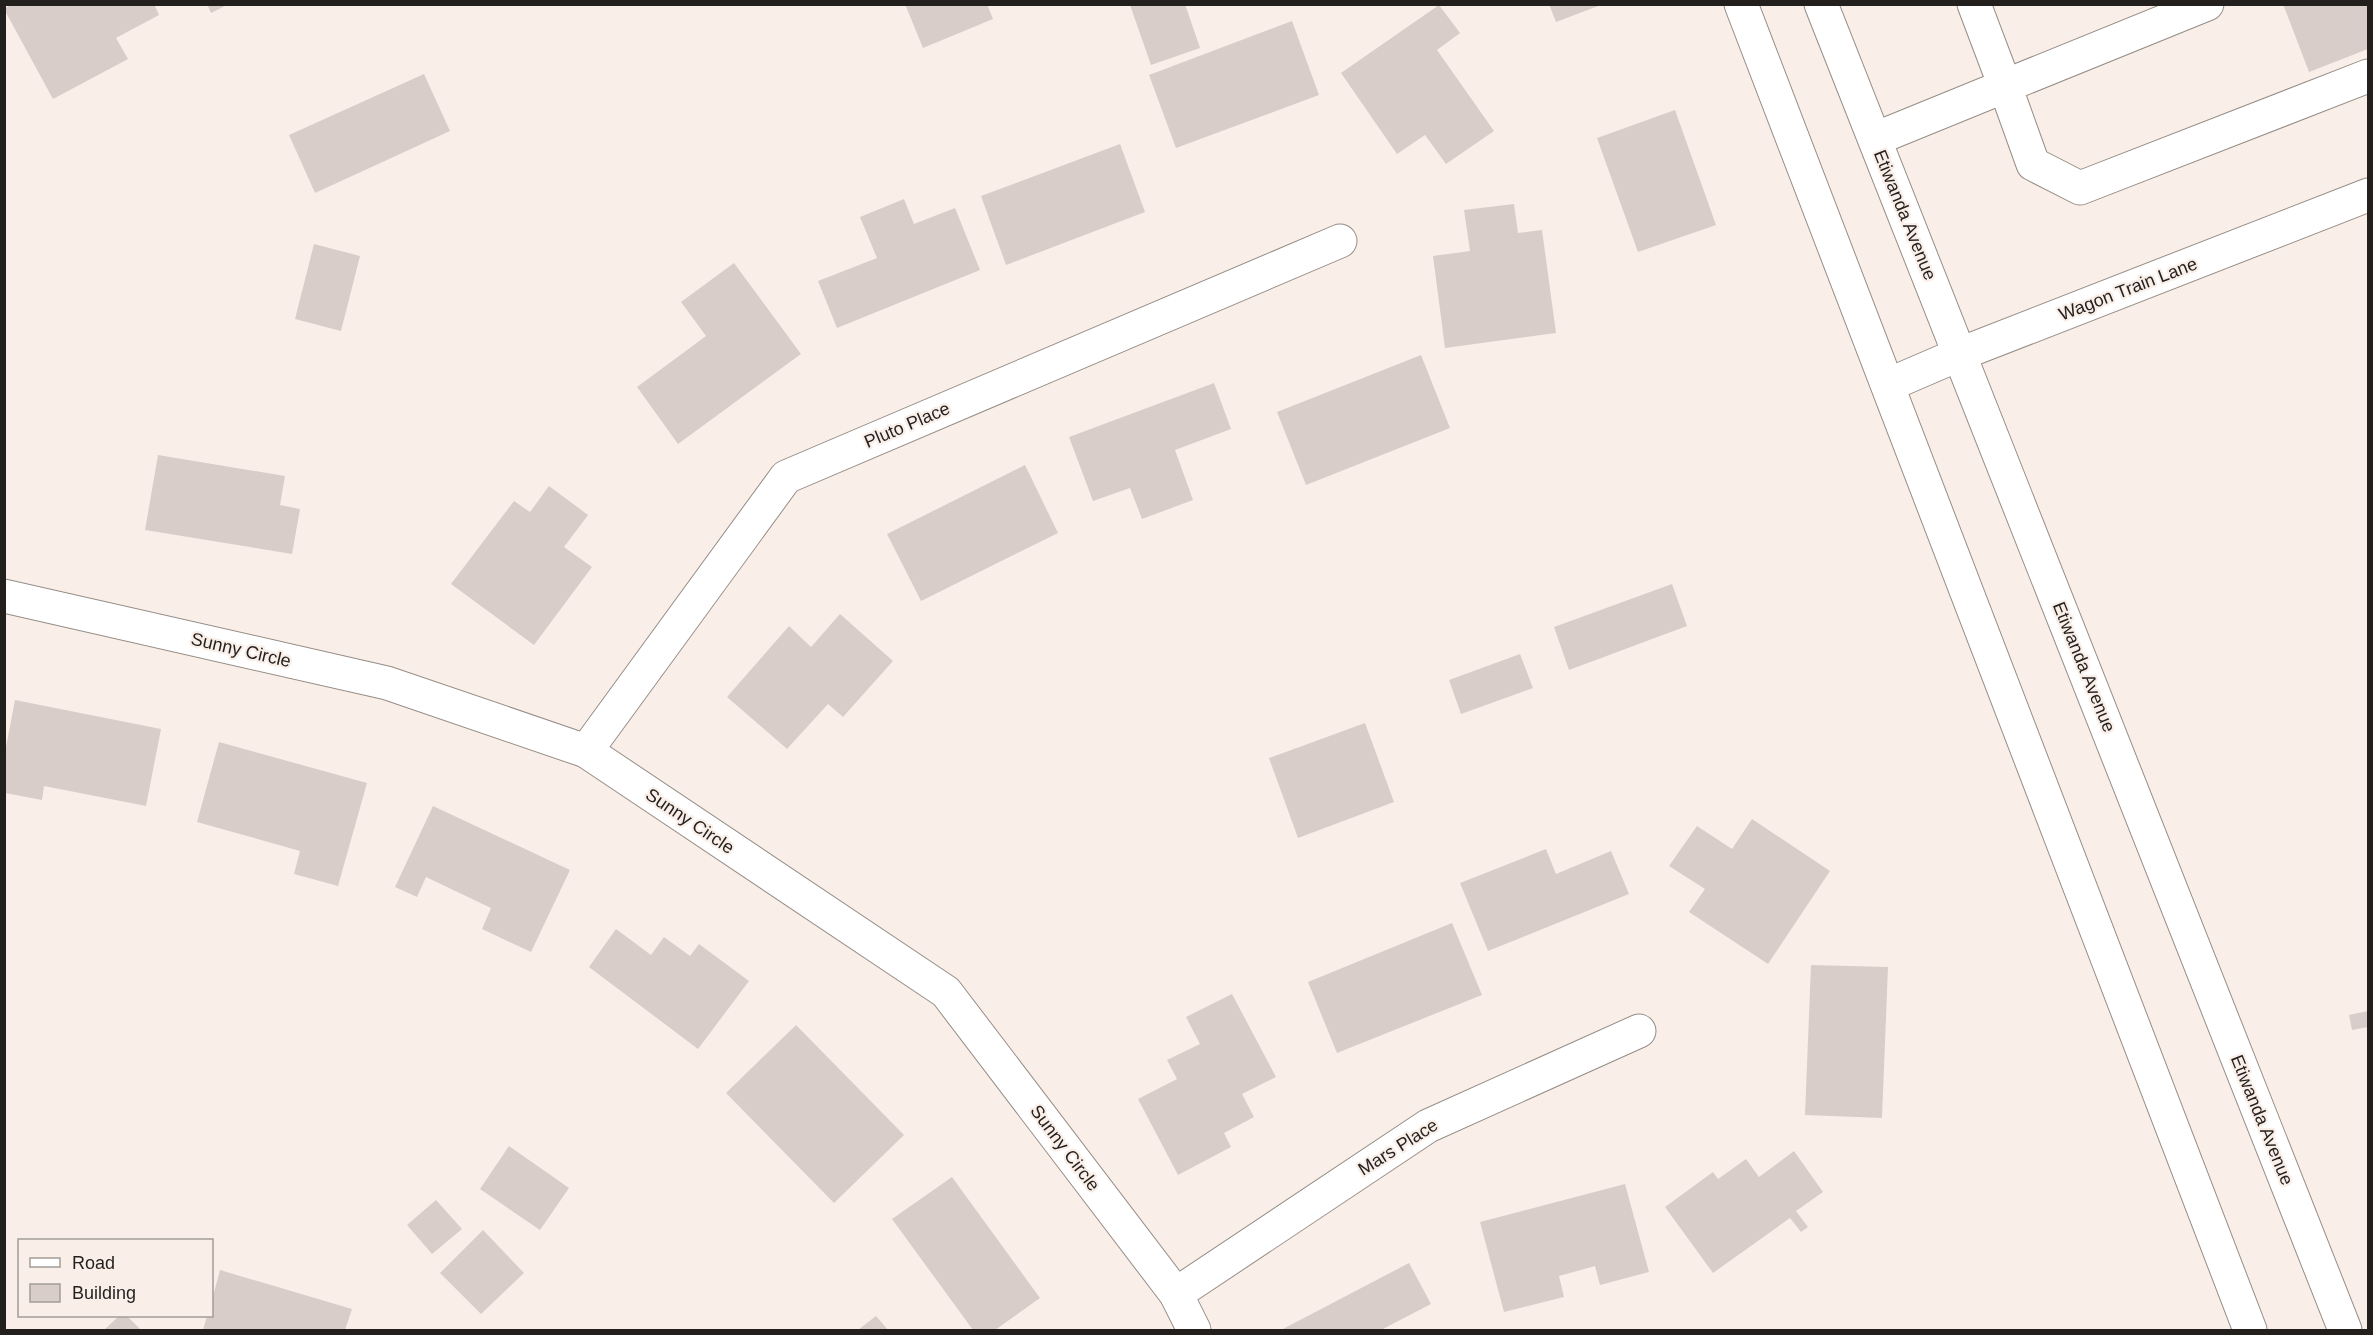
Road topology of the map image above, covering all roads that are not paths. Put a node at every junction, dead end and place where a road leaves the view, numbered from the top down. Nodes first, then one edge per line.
1 (1741, 4) edge
2 (1821, 4) edge
3 (1974, 4) edge
4 (2207, 4) edge
5 (2368, 76) edge
6 (2005, 86) junction
7 (1875, 139) junction
8 (2368, 195) edge
9 (1340, 241) dead end
10 (1960, 354) junction
11 (1888, 385) junction
12 (4, 596) edge
13 (586, 751) junction
14 (1639, 1032) dead end
15 (1176, 1294) junction
16 (1194, 1330) edge
17 (2250, 1330) edge
18 (2345, 1330) edge

1 - 11 street
2 - 7 street, Etiwanda Avenue
3 - 6 street
4 - 6 street
5 - 6 street
6 - 7 street
7 - 10 street, Etiwanda Avenue
8 - 10 street, Wagon Train Lane
9 - 13 street, Pluto Place
10 - 11 street, Wagon Train Lane
10 - 18 street, Etiwanda Avenue
11 - 17 street
12 - 13 street, Sunny Circle
13 - 15 street, Sunny Circle
14 - 15 street, Mars Place
15 - 16 street, Sunny Circle

